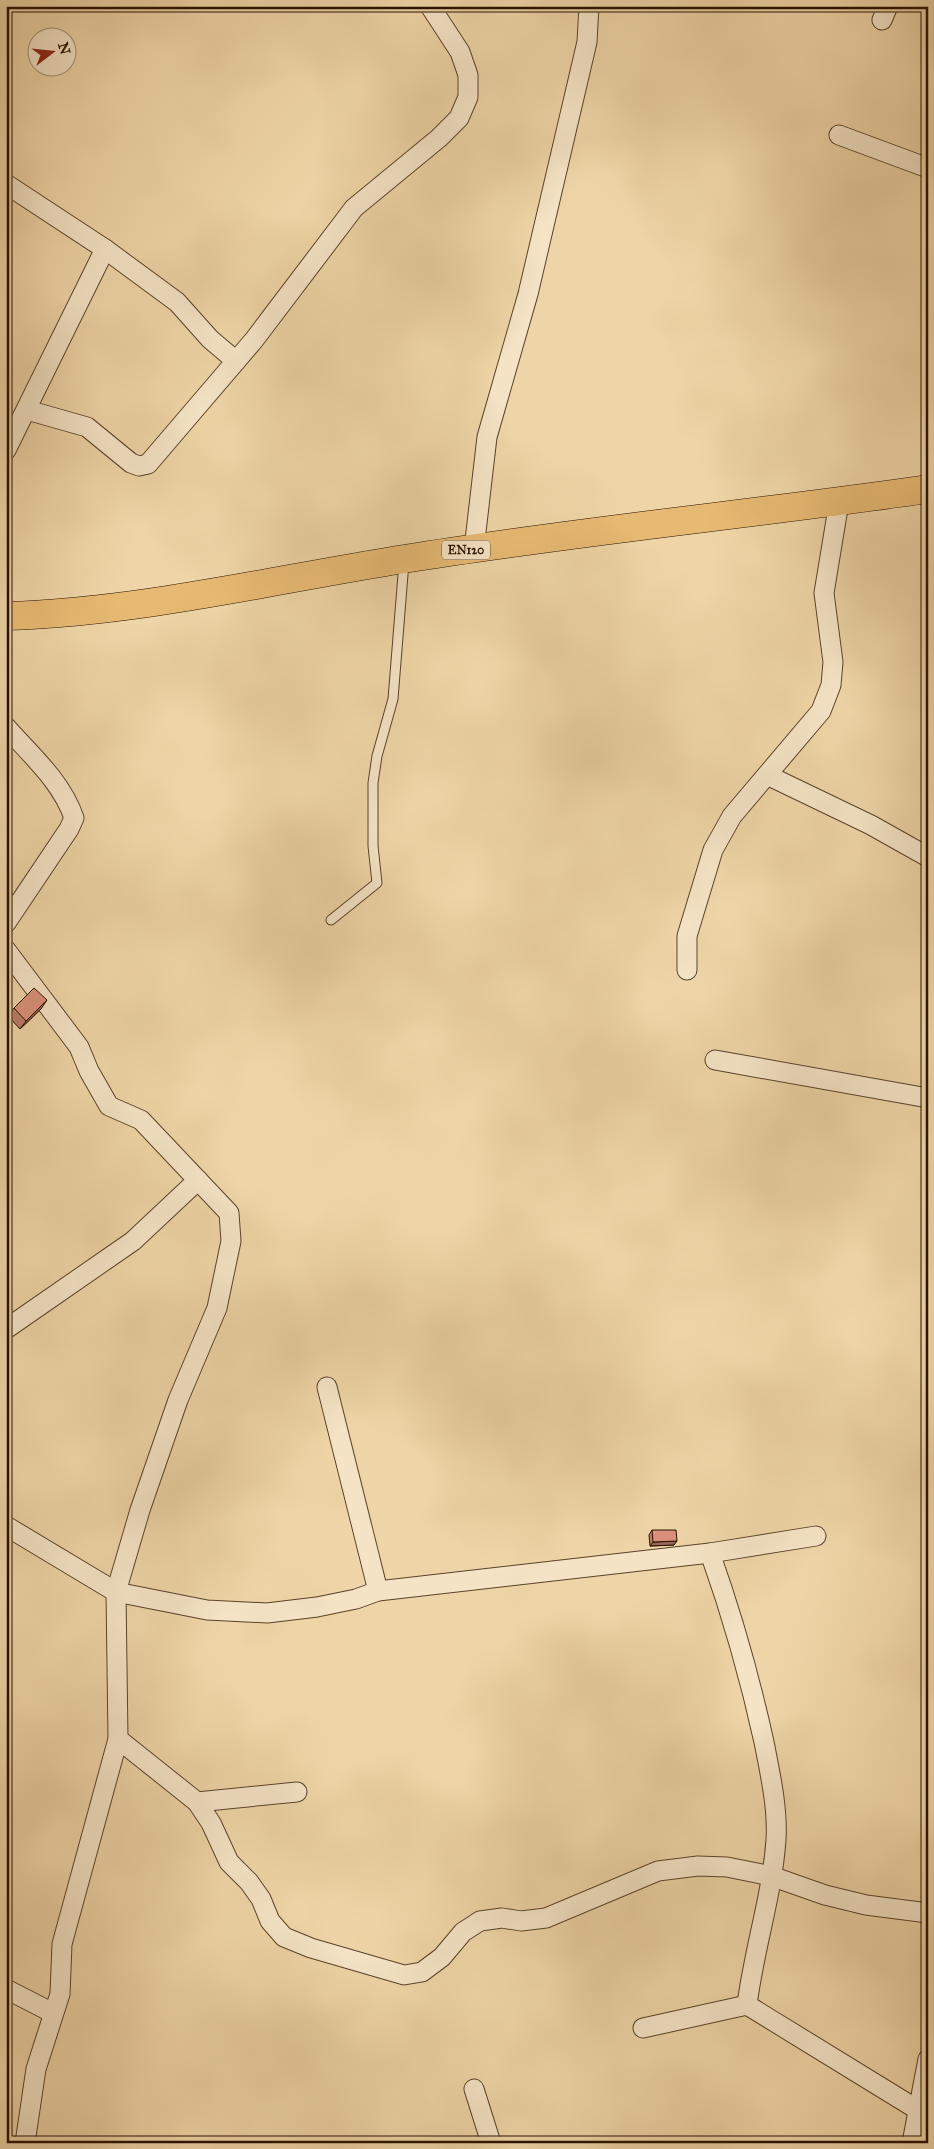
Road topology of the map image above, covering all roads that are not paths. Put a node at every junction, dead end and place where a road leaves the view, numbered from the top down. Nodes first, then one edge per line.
1 (430, 6) edge
2 (589, 6) edge
3 (839, 135) dead end
4 (928, 168) edge
5 (6, 184) edge
6 (105, 249) junction
7 (236, 361) junction
8 (27, 410) junction
9 (6, 450) edge
10 (928, 489) edge
11 (839, 502) junction
12 (474, 549) junction
13 (404, 559) junction
14 (6, 616) edge
15 (6, 727) edge
16 (767, 775) junction
17 (928, 856) edge
18 (331, 920) dead end
19 (6, 923) edge
20 (6, 950) edge
21 (687, 970) dead end
22 (715, 1060) dead end
23 (928, 1098) edge
24 (198, 1180) junction
25 (6, 1329) edge
26 (326, 1387) dead end
27 (6, 1526) edge
28 (816, 1536) dead end
29 (710, 1553) junction
30 (378, 1591) junction
31 (116, 1592) junction
32 (118, 1739) junction
33 (298, 1792) dead end
34 (197, 1802) junction
35 (771, 1876) junction
36 (928, 1913) edge
37 (6, 1989) edge
38 (747, 2004) junction
39 (53, 2013) junction
40 (643, 2028) dead end
41 (928, 2059) edge
42 (474, 2088) dead end
43 (918, 2110) junction
44 (24, 2143) edge
45 (491, 2143) edge
46 (912, 2143) edge

1 - 7 street
2 - 12 street
3 - 4 street
5 - 6 street
6 - 7 street
6 - 8 street
7 - 8 street
8 - 9 street
10 - 11 highway, EN120
11 - 12 highway, EN120
11 - 16 street
12 - 13 highway, EN120
13 - 14 highway, EN120
13 - 18 lane
15 - 19 street
16 - 17 street
16 - 21 street
20 - 24 street
22 - 23 street
24 - 25 street
24 - 31 street
26 - 30 street
27 - 31 street
28 - 29 street
29 - 30 street
29 - 35 street
30 - 31 street
31 - 32 street
32 - 34 street
32 - 39 street
33 - 34 street
34 - 35 street
35 - 36 street
35 - 38 street
37 - 39 street
38 - 40 street
38 - 43 street
39 - 44 street
41 - 43 street
42 - 45 street
43 - 46 street

